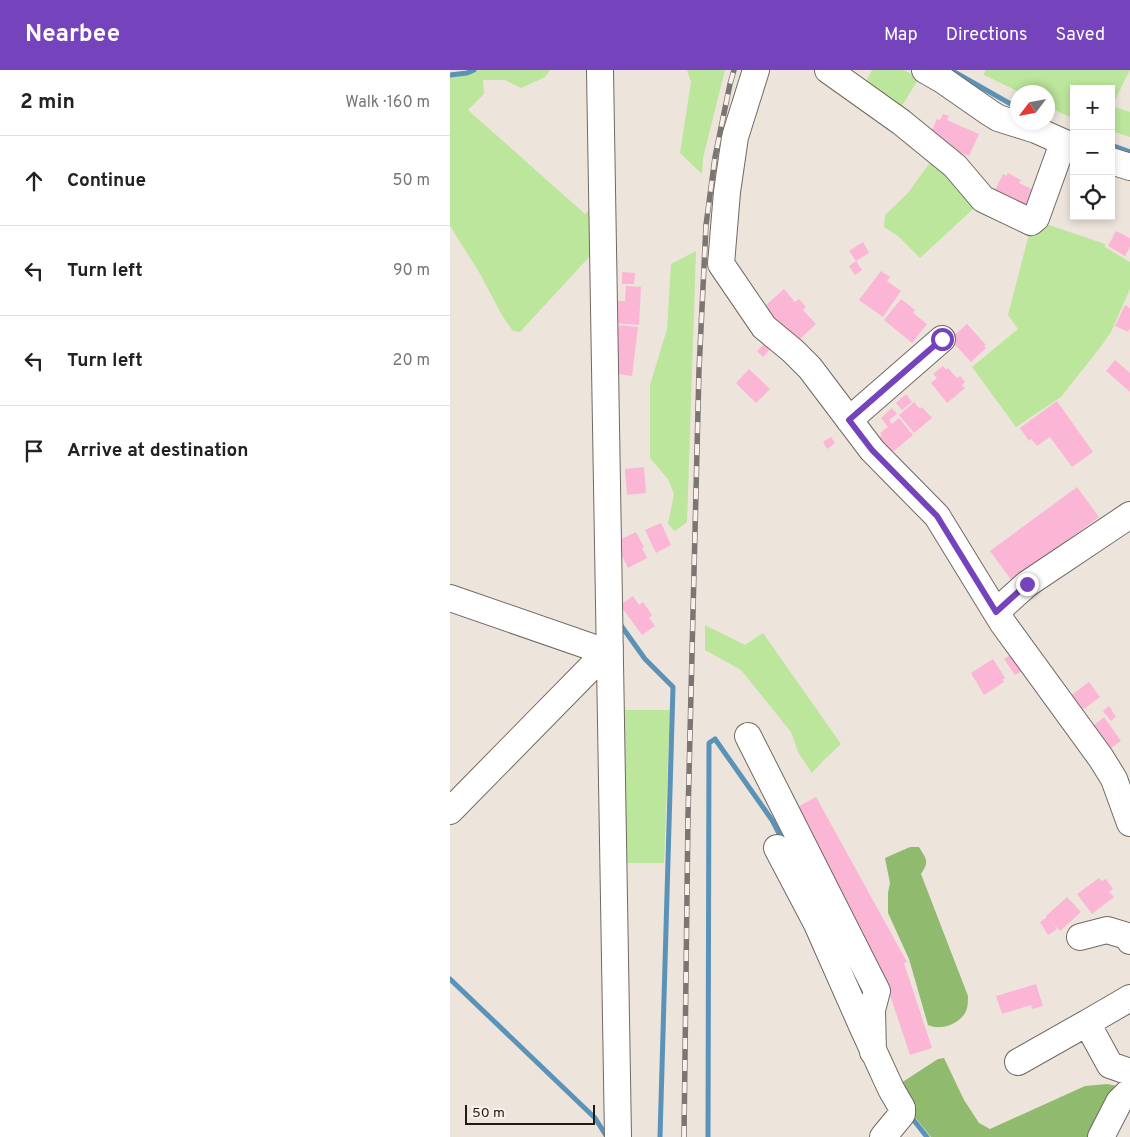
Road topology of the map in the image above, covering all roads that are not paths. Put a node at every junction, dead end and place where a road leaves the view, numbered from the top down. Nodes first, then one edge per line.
1 (600, 70) edge
2 (756, 70) edge
3 (828, 70) edge
4 (925, 70) edge
5 (1069, 145) edge
6 (1115, 162) edge
7 (1130, 167) edge
8 (942, 339) dead end
9 (849, 420) junction
10 (1130, 515) edge
11 (450, 598) edge
12 (996, 612) junction
13 (608, 650) junction
14 (748, 736) dead end
15 (450, 811) edge
16 (1130, 823) edge
17 (777, 848) dead end
18 (1080, 937) dead end
19 (1130, 941) edge
20 (1130, 998) edge
21 (1087, 1023) junction
22 (873, 1052) junction
23 (1018, 1062) dead end
24 (1130, 1072) edge
25 (1130, 1091) edge
26 (618, 1137) edge
27 (883, 1137) edge
28 (1101, 1137) edge

1 - 13 street
2 - 9 street
3 - 5 street
4 - 5 street
6 - 7 street
8 - 9 street
9 - 12 street
10 - 12 street
11 - 13 street
12 - 16 street
13 - 15 street
13 - 26 street
14 - 22 street
17 - 22 street
18 - 19 street
20 - 21 street
21 - 23 street
21 - 24 street
22 - 27 street
25 - 28 street

